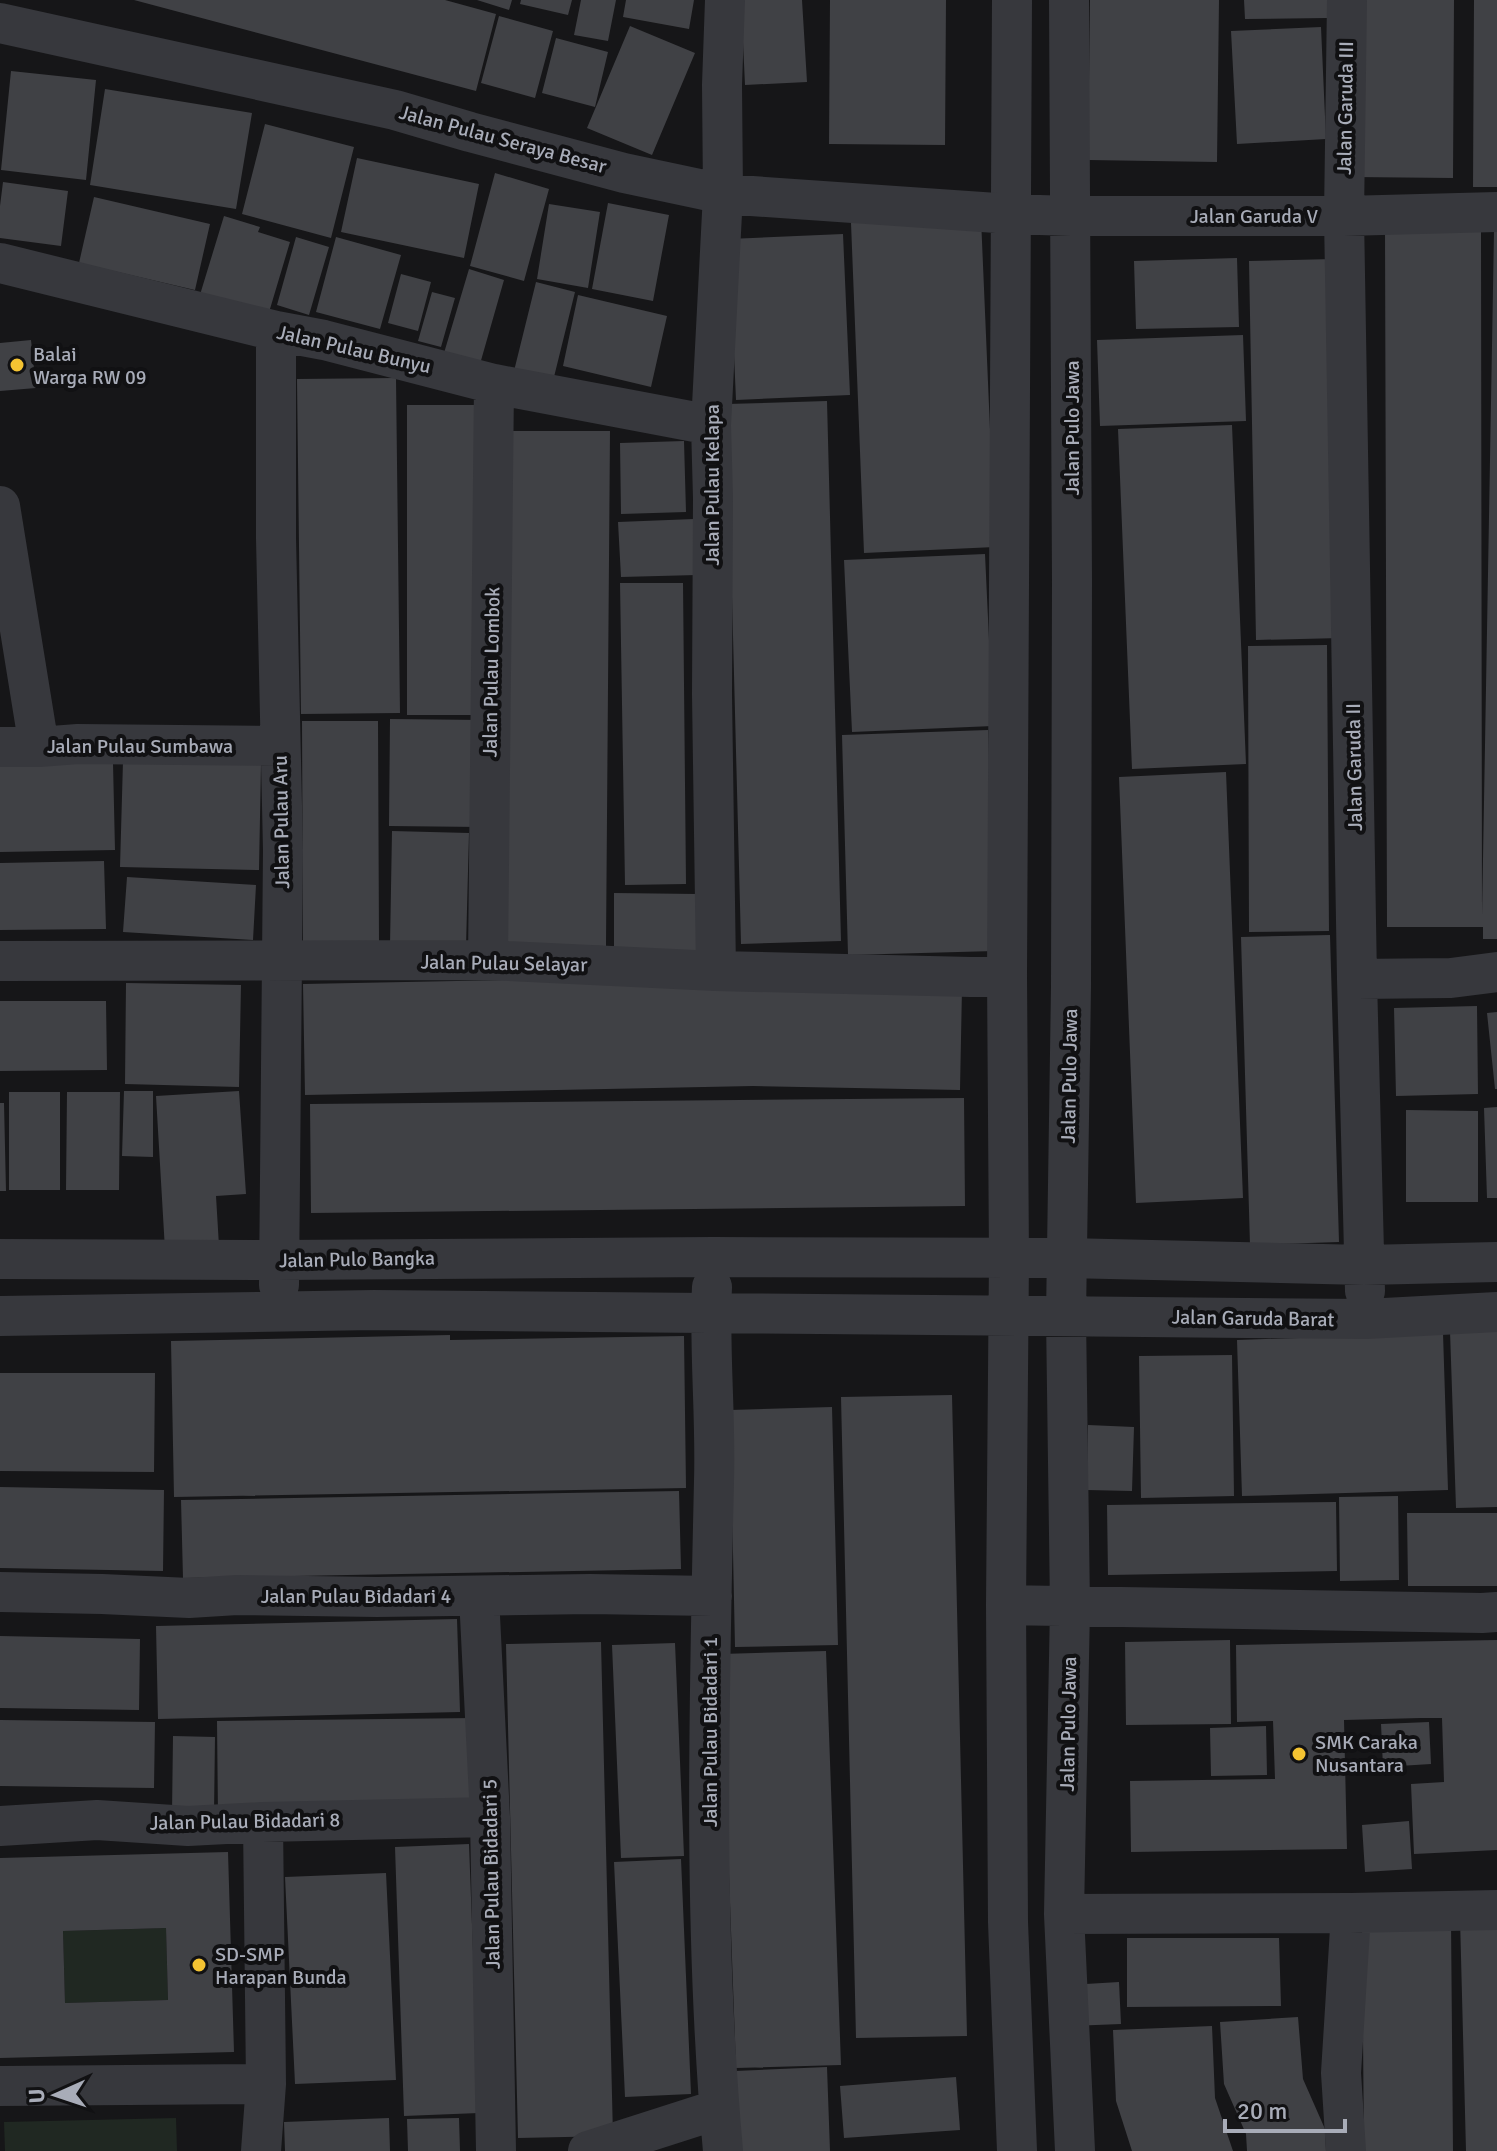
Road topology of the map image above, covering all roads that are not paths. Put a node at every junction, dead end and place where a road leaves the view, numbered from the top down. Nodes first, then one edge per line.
1 (725, 0) edge
2 (1012, 0) edge
3 (1069, 0) edge
4 (1347, 0) edge
5 (0, 23) edge
6 (723, 194) junction
7 (1497, 212) edge
8 (1011, 214) junction
9 (1071, 216) junction
10 (1344, 216) junction
11 (0, 263) edge
12 (276, 331) junction
13 (494, 384) junction
14 (711, 425) junction
15 (0, 506) edge
16 (280, 746) junction
17 (19, 747) edge
18 (488, 960) junction
19 (0, 961) edge
20 (282, 962) junction
21 (716, 971) junction
22 (1497, 972) edge
23 (1007, 976) junction
24 (1357, 979) junction
25 (713, 1257) junction
26 (1009, 1258) junction
27 (1066, 1258) junction
28 (0, 1259) edge
29 (279, 1260) junction
30 (1497, 1262) edge
31 (1364, 1265) junction
32 (1497, 1312) edge
33 (279, 1313) junction
34 (711, 1313) junction
35 (1008, 1315) junction
36 (0, 1316) edge
37 (1066, 1316) junction
38 (1366, 1319) junction
39 (0, 1592) edge
40 (479, 1596) junction
41 (712, 1596) junction
42 (1006, 1605) junction
43 (1070, 1607) junction
44 (1497, 1612) edge
45 (490, 1817) junction
46 (263, 1822) junction
47 (0, 1826) edge
48 (1497, 1910) edge
49 (1351, 1913) junction
50 (1064, 1914) junction
51 (266, 2084) junction
52 (0, 2086) edge
53 (719, 2109) junction
54 (261, 2151) edge
55 (496, 2151) edge
56 (588, 2151) edge
57 (723, 2151) edge
58 (1017, 2151) edge
59 (1075, 2151) edge
60 (1346, 2151) edge

1 - 6 street, Jalan Pulau Kelapa
2 - 8 street
3 - 9 street, Jalan Pulo Jawa
4 - 10 street, Jalan Garuda III
5 - 6 street, Jalan Pulau Seraya Besar
6 - 8 street, Jalan Pulau Seraya Besar
6 - 14 street, Jalan Pulau Kelapa
7 - 10 street, Jalan Garuda V
8 - 9 street, Jalan Garuda V
8 - 23 street
9 - 10 street, Jalan Garuda V
9 - 27 street, Jalan Pulo Jawa
10 - 24 street, Jalan Garuda II
11 - 12 street, Jalan Pulau Bunyu
12 - 13 street, Jalan Pulau Bunyu
12 - 16 street, Jalan Pulau Aru
13 - 14 street, Jalan Pulau Bunyu
13 - 18 street, Jalan Pulau Lombok
14 - 21 street, Jalan Pulau Kelapa
15 - 17 street
16 - 17 street, Jalan Pulau Sumbawa
16 - 20 street, Jalan Pulau Aru
18 - 20 street, Jalan Pulau Selayar
18 - 21 street, Jalan Pulau Selayar
19 - 20 street, Jalan Pulau Selayar
20 - 29 street, Jalan Pulau Aru
21 - 23 street, Jalan Pulau Selayar
22 - 24 street
23 - 26 street
24 - 31 street, Jalan Garuda II
25 - 26 street, Jalan Pulo Bangka
25 - 29 street, Jalan Pulo Bangka
25 - 34 street
26 - 27 street
26 - 35 street
27 - 31 street
27 - 37 street, Jalan Pulo Jawa
28 - 29 street, Jalan Pulo Bangka
29 - 33 street, Jalan Pulau Aru
30 - 31 street
31 - 38 street, Jalan Garuda II
32 - 38 street, Jalan Garuda Barat
33 - 34 street
33 - 36 street
34 - 35 street
34 - 41 street, Jalan Pulau Bidadari 1
35 - 37 street, Jalan Garuda Barat
35 - 42 street
37 - 38 street, Jalan Garuda Barat
37 - 43 street, Jalan Pulo Jawa
39 - 40 street, Jalan Pulau Bidadari 4
40 - 41 street, Jalan Pulau Bidadari 4
40 - 45 street, Jalan Pulau Bidadari 5
41 - 53 street, Jalan Pulau Bidadari 1
42 - 43 street
42 - 58 street
43 - 44 street
43 - 50 street, Jalan Pulo Jawa
45 - 46 street, Jalan Pulau Bidadari 8
45 - 55 street, Jalan Pulau Bidadari 5
46 - 47 street, Jalan Pulau Bidadari 8
46 - 51 street
48 - 49 street
49 - 50 street
49 - 60 street
50 - 59 street, Jalan Pulo Jawa
51 - 52 street
51 - 54 street
53 - 56 street
53 - 57 street, Jalan Pulau Bidadari 1

